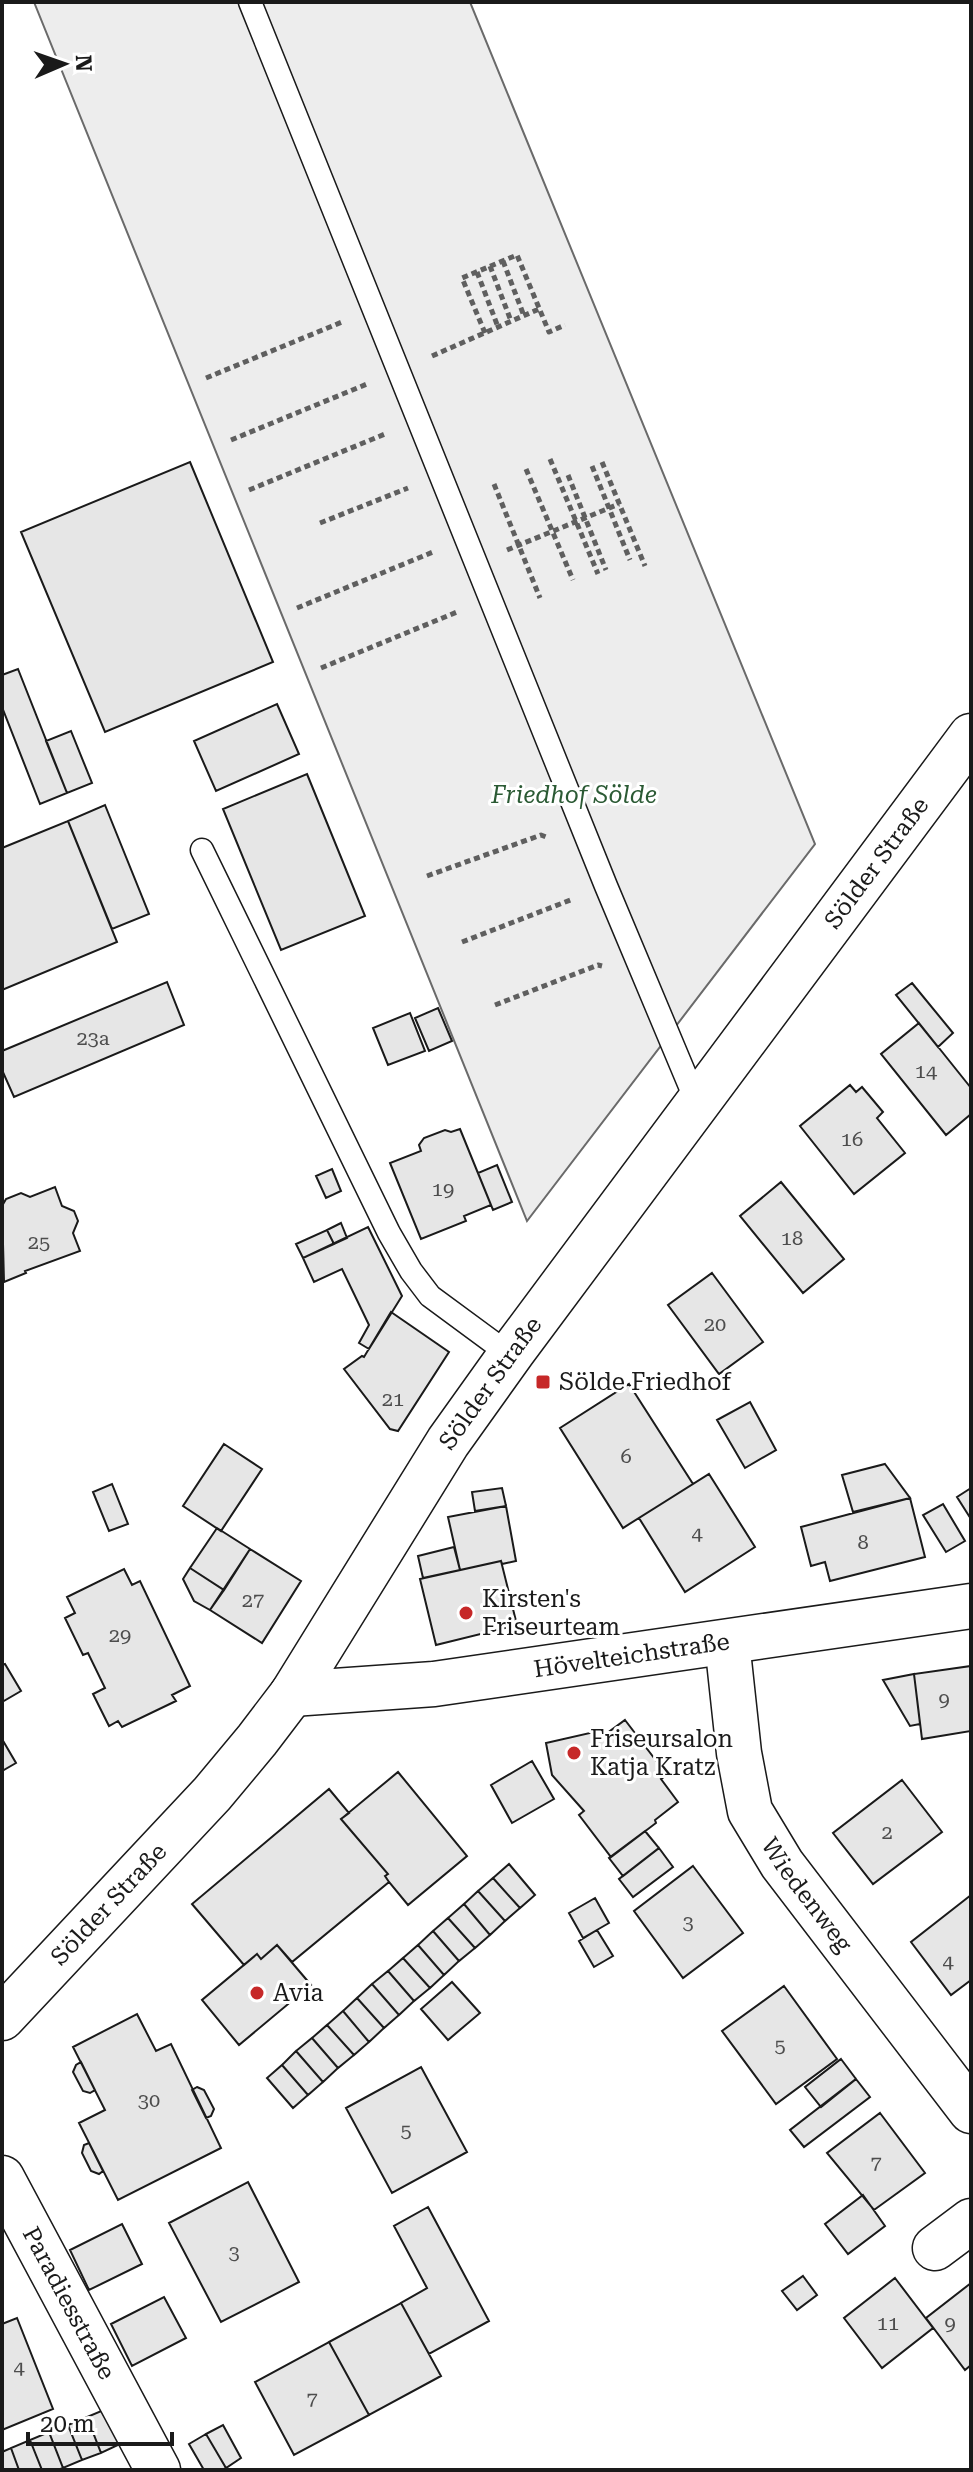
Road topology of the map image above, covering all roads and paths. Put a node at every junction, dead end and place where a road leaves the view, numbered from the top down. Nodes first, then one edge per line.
1 (250, 2) edge
2 (503, 261) junction
3 (490, 266) junction
4 (477, 272) junction
5 (374, 308) junction
6 (524, 316) dead end
7 (511, 321) dead end
8 (565, 325) dead end
9 (498, 327) dead end
10 (485, 333) dead end
11 (206, 378) dead end
12 (420, 420) junction
13 (550, 459) dead end
14 (602, 462) dead end
15 (592, 466) dead end
16 (526, 469) dead end
17 (441, 475) junction
18 (568, 475) dead end
19 (494, 484) dead end
20 (249, 490) dead end
21 (619, 504) junction
22 (609, 508) junction
23 (585, 518) junction
24 (576, 522) junction
25 (320, 523) dead end
26 (553, 531) junction
27 (467, 538) junction
28 (518, 545) junction
29 (630, 560) dead end
30 (476, 562) junction
31 (645, 566) dead end
32 (606, 570) dead end
33 (598, 574) dead end
34 (573, 580) dead end
35 (491, 598) junction
36 (540, 598) dead end
37 (297, 608) dead end
38 (321, 668) dead end
39 (971, 736) edge
40 (202, 850) dead end
41 (594, 855) junction
42 (427, 876) dead end
43 (606, 886) junction
44 (462, 942) dead end
45 (644, 976) junction
46 (495, 1005) dead end
47 (697, 1103) junction
48 (510, 1355) junction
49 (971, 1606) edge
50 (727, 1642) junction
51 (292, 1694) junction
52 (2, 2018) edge
53 (971, 2111) edge
54 (2, 2178) edge
55 (971, 2221) edge
56 (935, 2248) dead end
57 (158, 2470) edge

1 - 5 lane
2 - 3 path
2 - 6 path
2 - 8 path
3 - 4 path
3 - 7 path
4 - 9 path
4 - 10 path
5 - 11 path
5 - 12 lane
12 - 17 lane
12 - 20 path
13 - 24 path
14 - 21 path
15 - 22 path
16 - 26 path
17 - 25 path
17 - 27 lane
18 - 23 path
19 - 28 path
21 - 22 path
21 - 31 path
22 - 23 path
22 - 29 path
23 - 24 path
23 - 32 path
24 - 26 path
24 - 33 path
26 - 28 path
26 - 34 path
27 - 30 lane
27 - 37 path
28 - 30 path
28 - 36 path
30 - 35 lane
35 - 38 path
35 - 41 lane
39 - 47 street, Sölder Straße
40 - 48 lane
41 - 42 path
41 - 43 lane
43 - 44 path
43 - 45 lane
45 - 46 path
45 - 47 lane
47 - 48 street, Sölder Straße
48 - 51 street, Sölder Straße
49 - 50 street, Hövelteichstraße
50 - 51 street, Hövelteichstraße
50 - 53 street, Wiedenweg
51 - 52 street, Sölder Straße
54 - 57 street, Paradiesstraße
55 - 56 street

